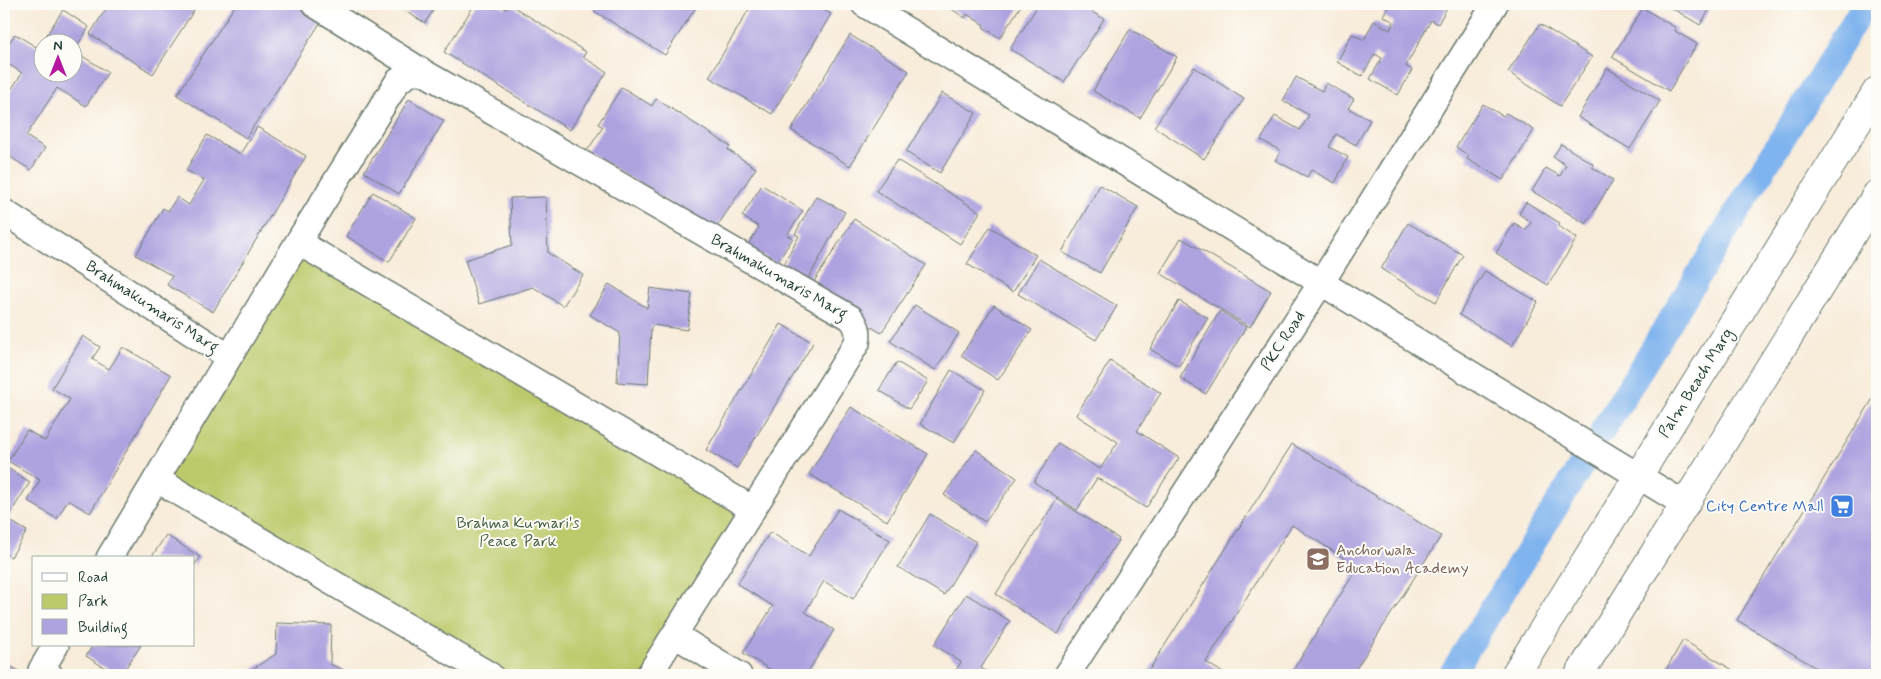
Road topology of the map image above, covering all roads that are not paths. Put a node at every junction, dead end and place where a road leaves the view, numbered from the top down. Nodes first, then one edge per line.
1 (314, 4) edge
2 (864, 4) edge
3 (1495, 4) edge
4 (423, 72) junction
5 (1877, 91) edge
6 (1873, 211) edge
7 (4, 212) edge
8 (298, 242) junction
9 (1321, 282) junction
10 (229, 357) junction
11 (1639, 476) junction
12 (156, 479) junction
13 (1686, 505) junction
14 (754, 509) junction
15 (110, 556) edge
16 (675, 635) junction
17 (55, 646) edge
18 (50, 675) edge
19 (490, 675) edge
20 (650, 675) edge
21 (739, 675) edge
22 (1067, 675) edge
23 (1515, 675) edge
24 (1579, 675) edge

1 - 4 street
2 - 9 street
3 - 9 street, PKC Road
4 - 8 street
4 - 14 street, Brahmakumaris Marg
5 - 11 main road, Palm Beach Marg
6 - 13 main road
7 - 10 street, Brahmakumaris Marg
8 - 10 street
8 - 14 street
9 - 11 street
9 - 22 street, PKC Road
10 - 12 street, Brahmakumaris Marg
11 - 13 street
11 - 23 main road, Palm Beach Marg
12 - 15 street, Brahmakumaris Marg
12 - 19 street
13 - 24 main road
14 - 16 street, Brahmakumaris Marg
16 - 20 street, Brahmakumaris Marg
16 - 21 street
17 - 18 street

